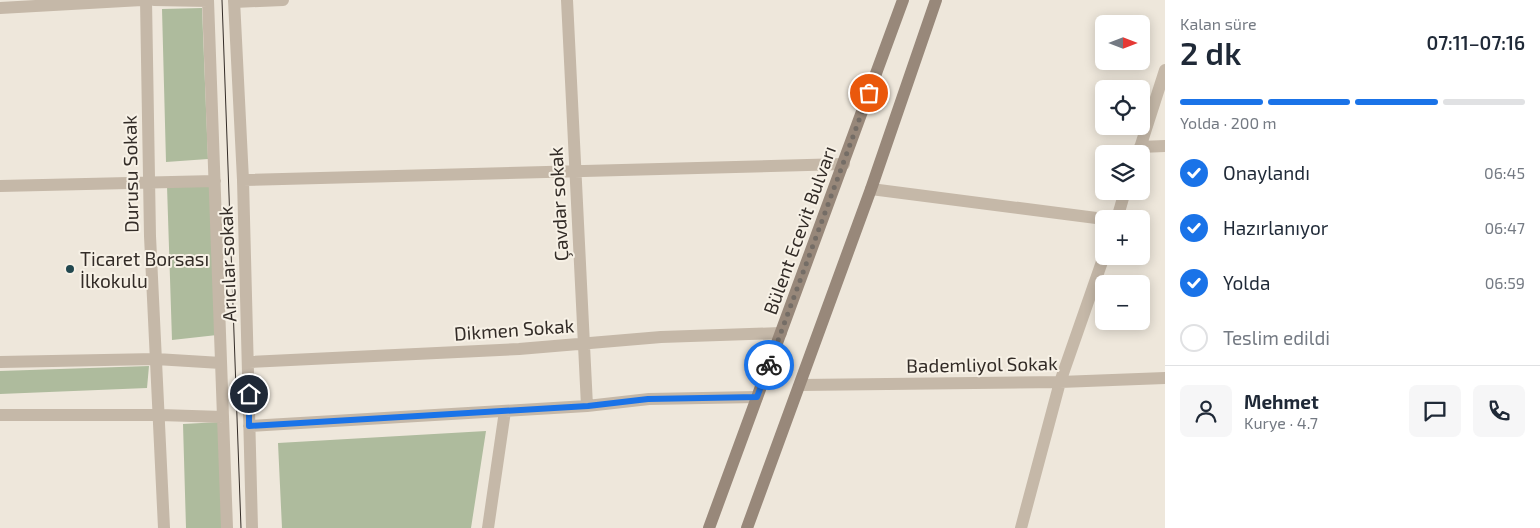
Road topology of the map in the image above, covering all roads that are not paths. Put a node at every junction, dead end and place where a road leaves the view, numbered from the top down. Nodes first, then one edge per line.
1 (142, 0) edge
2 (146, 0) edge
3 (154, 0) edge
4 (282, 0) edge
5 (568, 0) edge
6 (902, 0) edge
7 (936, 0) edge
8 (208, 1) edge
9 (234, 1) edge
10 (0, 8) edge
11 (1165, 70) edge
12 (1141, 145) edge
13 (1165, 146) edge
14 (1150, 148) edge
15 (844, 164) junction
16 (575, 170) junction
17 (243, 180) junction
18 (215, 181) junction
19 (150, 183) junction
20 (0, 186) edge
21 (871, 189) junction
22 (1095, 218) edge
23 (1101, 265) edge
24 (781, 333) junction
25 (584, 343) junction
26 (156, 359) junction
27 (0, 362) edge
28 (249, 362) junction
29 (221, 363) junction
30 (1165, 378) edge
31 (1060, 382) junction
32 (800, 385) junction
33 (757, 397) junction
34 (588, 406) junction
35 (505, 411) junction
36 (0, 415) edge
37 (160, 415) junction
38 (223, 417) junction
39 (249, 426) junction
40 (164, 528) edge
41 (227, 528) edge
42 (252, 528) edge
43 (488, 528) edge
44 (709, 528) edge
45 (747, 528) edge
46 (1021, 528) edge

1 - 10 street
2 - 19 street, Durusu Sokak
3 - 8 street
4 - 9 street
5 - 16 street, Çavdar sokak
6 - 15 main road, Bülent Ecevit Bulvarı
7 - 21 main road
8 - 18 street
9 - 17 street, Arıcılar sokak
11 - 12 street
13 - 14 street
15 - 16 street
15 - 24 main road, Bülent Ecevit Bulvarı
16 - 17 street
16 - 25 street, Çavdar sokak
17 - 28 street, Arıcılar sokak
18 - 19 street
18 - 29 street
19 - 20 street
19 - 26 street, Durusu Sokak
21 - 22 street
21 - 32 main road
23 - 31 street
24 - 25 street, Dikmen Sokak
24 - 33 main road, Bülent Ecevit Bulvarı
25 - 28 street, Dikmen Sokak
25 - 34 street, Çavdar sokak
26 - 27 street
26 - 29 street
26 - 37 street, Durusu Sokak
28 - 39 street, Arıcılar sokak
29 - 38 street
30 - 31 street, Bademliyol Sokak
31 - 32 street, Bademliyol Sokak
31 - 46 street
32 - 45 main road
33 - 34 street
33 - 44 main road, Bülent Ecevit Bulvarı
34 - 35 street
35 - 39 street
35 - 43 street
36 - 37 street
37 - 38 street
37 - 40 street, Durusu Sokak
38 - 41 street
39 - 42 street, Arıcılar sokak

